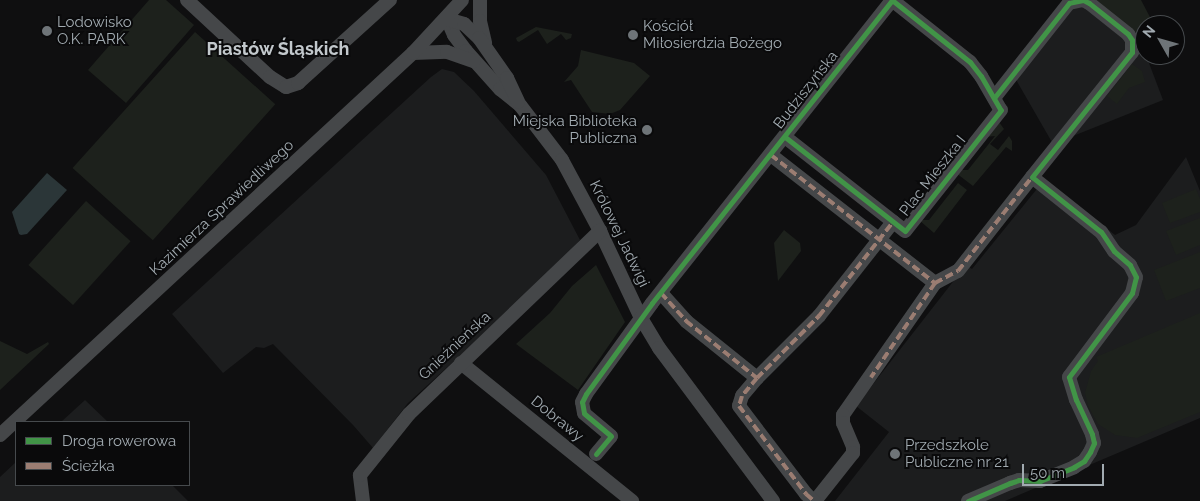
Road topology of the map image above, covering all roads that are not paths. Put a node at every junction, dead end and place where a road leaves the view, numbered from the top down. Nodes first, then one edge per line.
1 (187, 0) edge
2 (390, 0) edge
3 (462, 0) edge
4 (480, 0) edge
5 (447, 19) junction
6 (486, 46) junction
7 (413, 53) junction
8 (477, 63) junction
9 (997, 104) junction
10 (520, 105) junction
11 (785, 137) junction
12 (771, 155) junction
13 (1032, 177) junction
14 (893, 222) junction
15 (600, 231) junction
16 (879, 240) junction
17 (935, 283) junction
18 (661, 293) junction
19 (641, 318) junction
20 (461, 363) junction
21 (757, 378) junction
22 (1, 433) edge
23 (596, 454) dead end
24 (363, 501) edge
25 (632, 501) edge
26 (772, 501) edge
27 (814, 501) edge
28 (968, 501) edge

1 - 2 street
3 - 5 street, Kazimierza Sprawiedliwego
4 - 6 street
5 - 6 street, Królowej Jadwigi
5 - 7 street, Kazimierza Sprawiedliwego
5 - 8 street, Królowej Jadwigi
6 - 10 street, Królowej Jadwigi
7 - 8 street
7 - 22 street, Kazimierza Sprawiedliwego
8 - 10 street, Królowej Jadwigi
9 - 11 street, Budziszyńska
9 - 13 street
9 - 14 street, Plac Mieszka I
10 - 15 street, Królowej Jadwigi
11 - 12 street, Budziszyńska
11 - 14 street, Plac Mieszka I
12 - 16 street
12 - 18 street, Budziszyńska
13 - 17 street
13 - 28 street
14 - 16 street
15 - 19 street, Królowej Jadwigi
15 - 20 street, Gnieźnieńska
16 - 17 street
16 - 21 street
17 - 27 street
18 - 19 street, Budziszyńska
18 - 21 street
19 - 23 street, Budziszyńska
19 - 26 street, Królowej Jadwigi
20 - 24 street, Gnieźnieńska
20 - 25 street, Dobrawy
21 - 27 street

